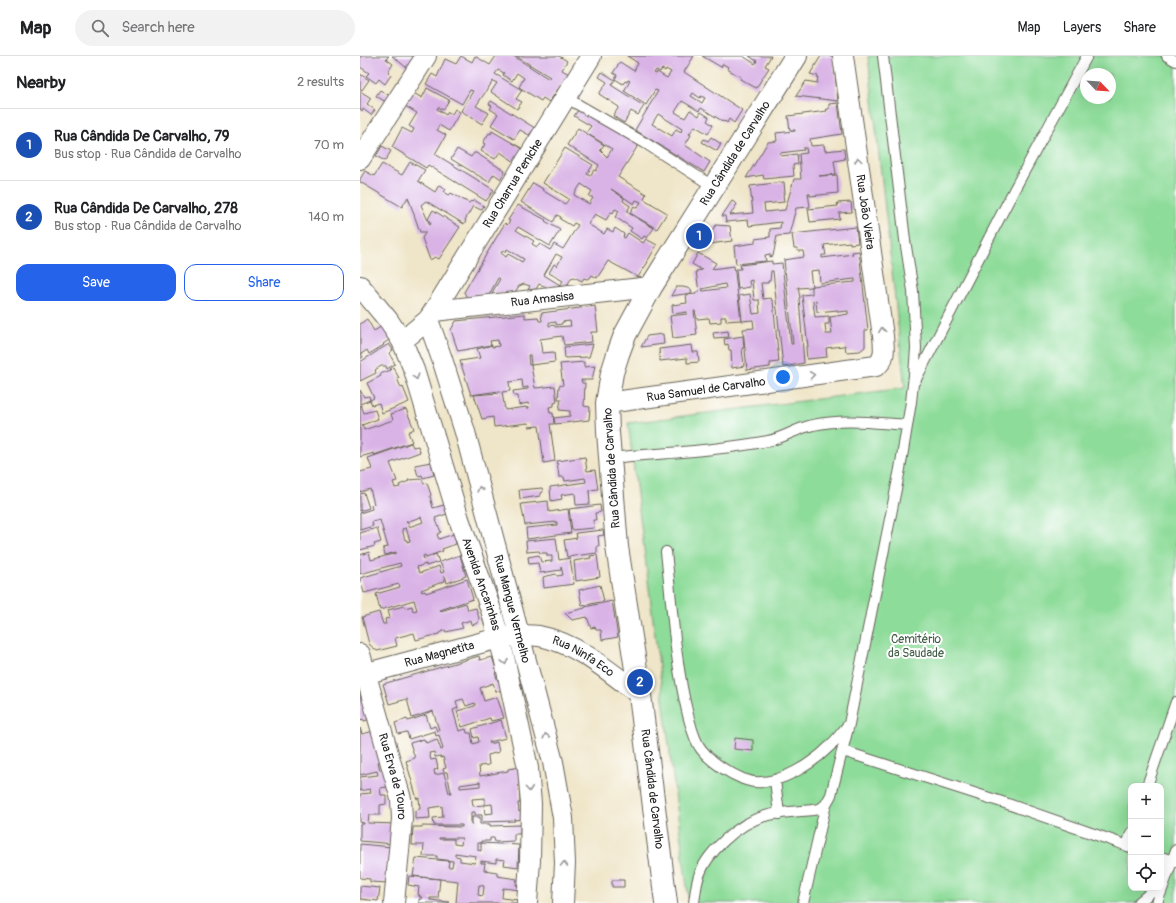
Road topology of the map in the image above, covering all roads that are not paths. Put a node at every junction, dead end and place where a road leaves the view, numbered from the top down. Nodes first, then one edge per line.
1 (426, 56) edge
2 (591, 56) edge
3 (796, 56) edge
4 (843, 56) edge
5 (882, 56) edge
6 (1087, 56) edge
7 (1167, 56) edge
8 (1176, 61) edge
9 (565, 97) junction
10 (360, 159) edge
11 (714, 186) junction
12 (360, 286) edge
13 (651, 287) junction
14 (431, 316) junction
15 (402, 341) junction
16 (876, 366) joint
17 (913, 386) junction
18 (607, 403) junction
19 (907, 425) junction
20 (610, 458) junction
21 (486, 513) junction
22 (459, 519) junction
23 (666, 552) dead end
24 (519, 635) junction
25 (499, 638) junction
26 (360, 654) edge
27 (363, 675) edge
28 (640, 695) junction
29 (1176, 702) edge
30 (849, 724) junction
31 (843, 751) junction
32 (775, 780) junction
33 (1148, 783) edge
34 (826, 804) junction
35 (779, 814) junction
36 (1128, 846) edge
37 (1176, 850) edge
38 (1164, 858) edge
39 (1174, 861) edge
40 (1164, 881) edge
41 (1152, 891) edge
42 (1161, 891) edge
43 (394, 903) edge
44 (526, 903) edge
45 (563, 903) edge
46 (666, 903) edge
47 (694, 903) edge
48 (803, 903) edge
49 (1138, 903) edge
50 (1157, 903) edge

1 - 10 street
2 - 9 street, Rua Charrua Peniche
3 - 11 street, Rua Cândida de Carvalho
16 -> 4 street, Rua João Vieira
5 - 17 lane
6 - 17 lane
7 - 8 lane
9 - 11 lane
9 - 14 street, Rua Charrua Peniche
11 - 13 street, Rua Cândida de Carvalho
12 - 15 street, Avenida Ancarinhas
13 - 14 street, Rua Amasisa
13 - 18 street, Rua Cândida de Carvalho
14 - 15 street
21 -> 14 street, Rua Mangue Vermelho
15 -> 22 street, Avenida Ancarinhas
18 -> 16 street, Rua Samuel de Carvalho
17 - 19 lane
18 - 20 street, Rua Cândida de Carvalho
19 - 20 lane
19 - 30 lane
20 - 28 street, Rua Cândida de Carvalho
21 - 22 street
21 - 24 street, Rua Mangue Vermelho
22 - 25 street, Avenida Ancarinhas
23 - 32 lane
24 - 25 street, Rua Magnetita
24 - 28 street, Rua Ninfa Eco
45 -> 24 street, Rua Mangue Vermelho
25 - 27 street, Rua Magnetita
25 -> 44 street, Avenida Ancarinhas
26 - 27 street, Rua Erva de Touro
27 - 43 street, Rua Erva de Touro
28 - 46 street, Rua Cândida de Carvalho
29 - 33 lane
30 - 31 lane
30 - 32 lane
31 - 34 lane
31 - 36 lane
32 - 35 lane
34 - 35 lane
34 - 48 lane
35 - 47 lane
37 - 39 lane
38 - 39 lane
39 - 40 lane
41 - 49 lane
42 - 50 lane

